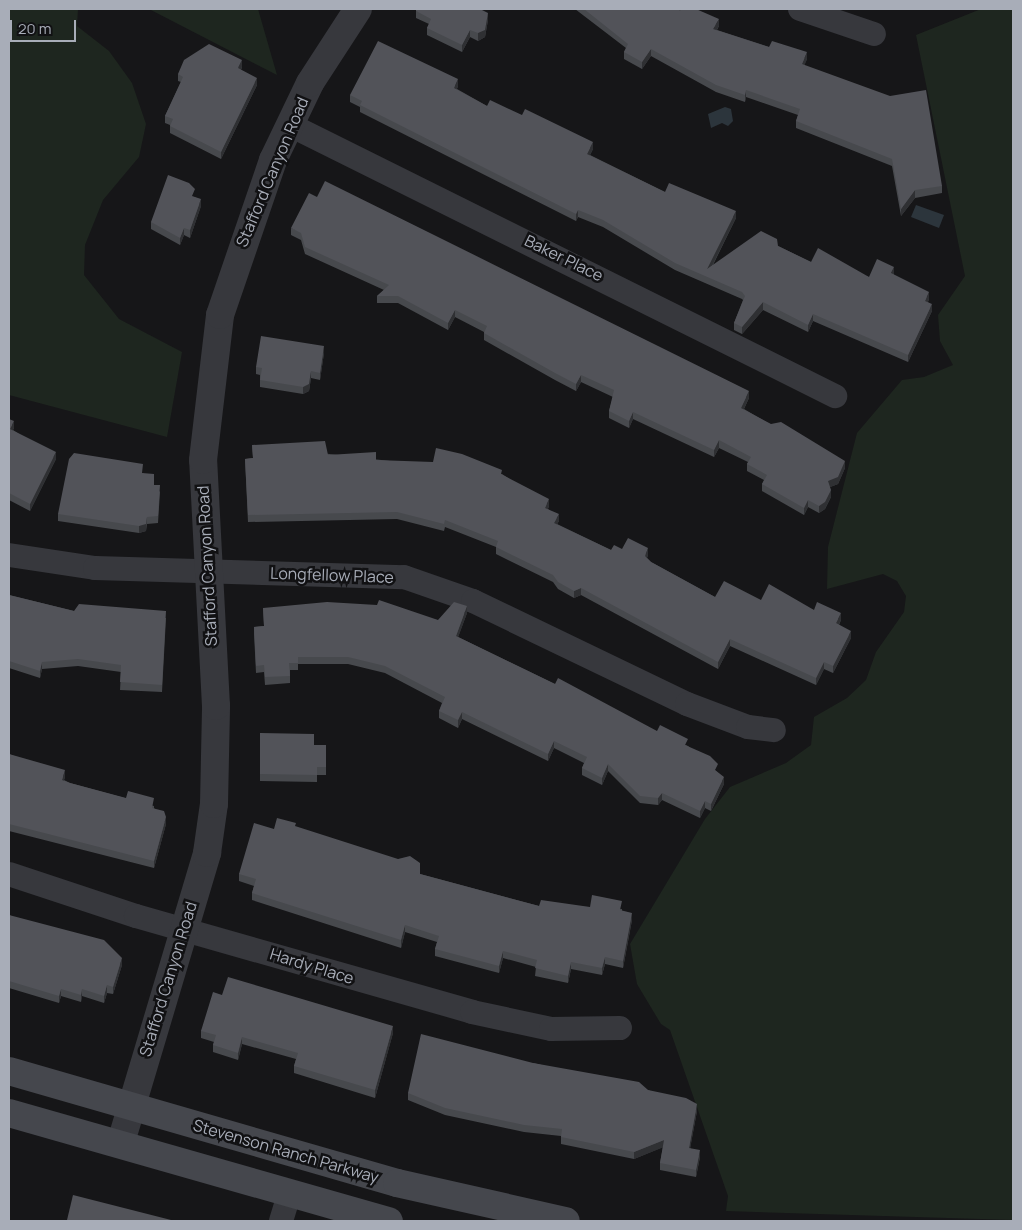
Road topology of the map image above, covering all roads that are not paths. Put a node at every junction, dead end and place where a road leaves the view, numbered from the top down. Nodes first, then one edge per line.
1 (358, 9) edge
2 (800, 9) edge
3 (874, 34) dead end
4 (290, 125) junction
5 (835, 396) dead end
6 (9, 555) edge
7 (206, 571) junction
8 (774, 730) dead end
9 (9, 874) edge
10 (184, 929) junction
11 (620, 1028) dead end
12 (9, 1071) edge
13 (130, 1105) junction
14 (9, 1113) edge
15 (121, 1142) junction
16 (290, 1192) junction
17 (281, 1221) edge
18 (389, 1221) edge
19 (566, 1221) edge

1 - 4 street, Stafford Canyon Road
2 - 3 street
4 - 5 street, Baker Place
4 - 7 street, Stafford Canyon Road
6 - 7 street, Longfellow Place
7 - 8 street, Longfellow Place
7 - 10 street, Stafford Canyon Road
9 - 10 street, Hardy Place
10 - 11 street, Hardy Place
10 - 13 street, Stafford Canyon Road
12 - 13 main road, Stevenson Ranch Parkway
13 - 15 street, Stafford Canyon Road
13 - 19 main road, Stevenson Ranch Parkway
14 - 15 main road
15 - 16 main road
16 - 17 street
16 - 18 main road

